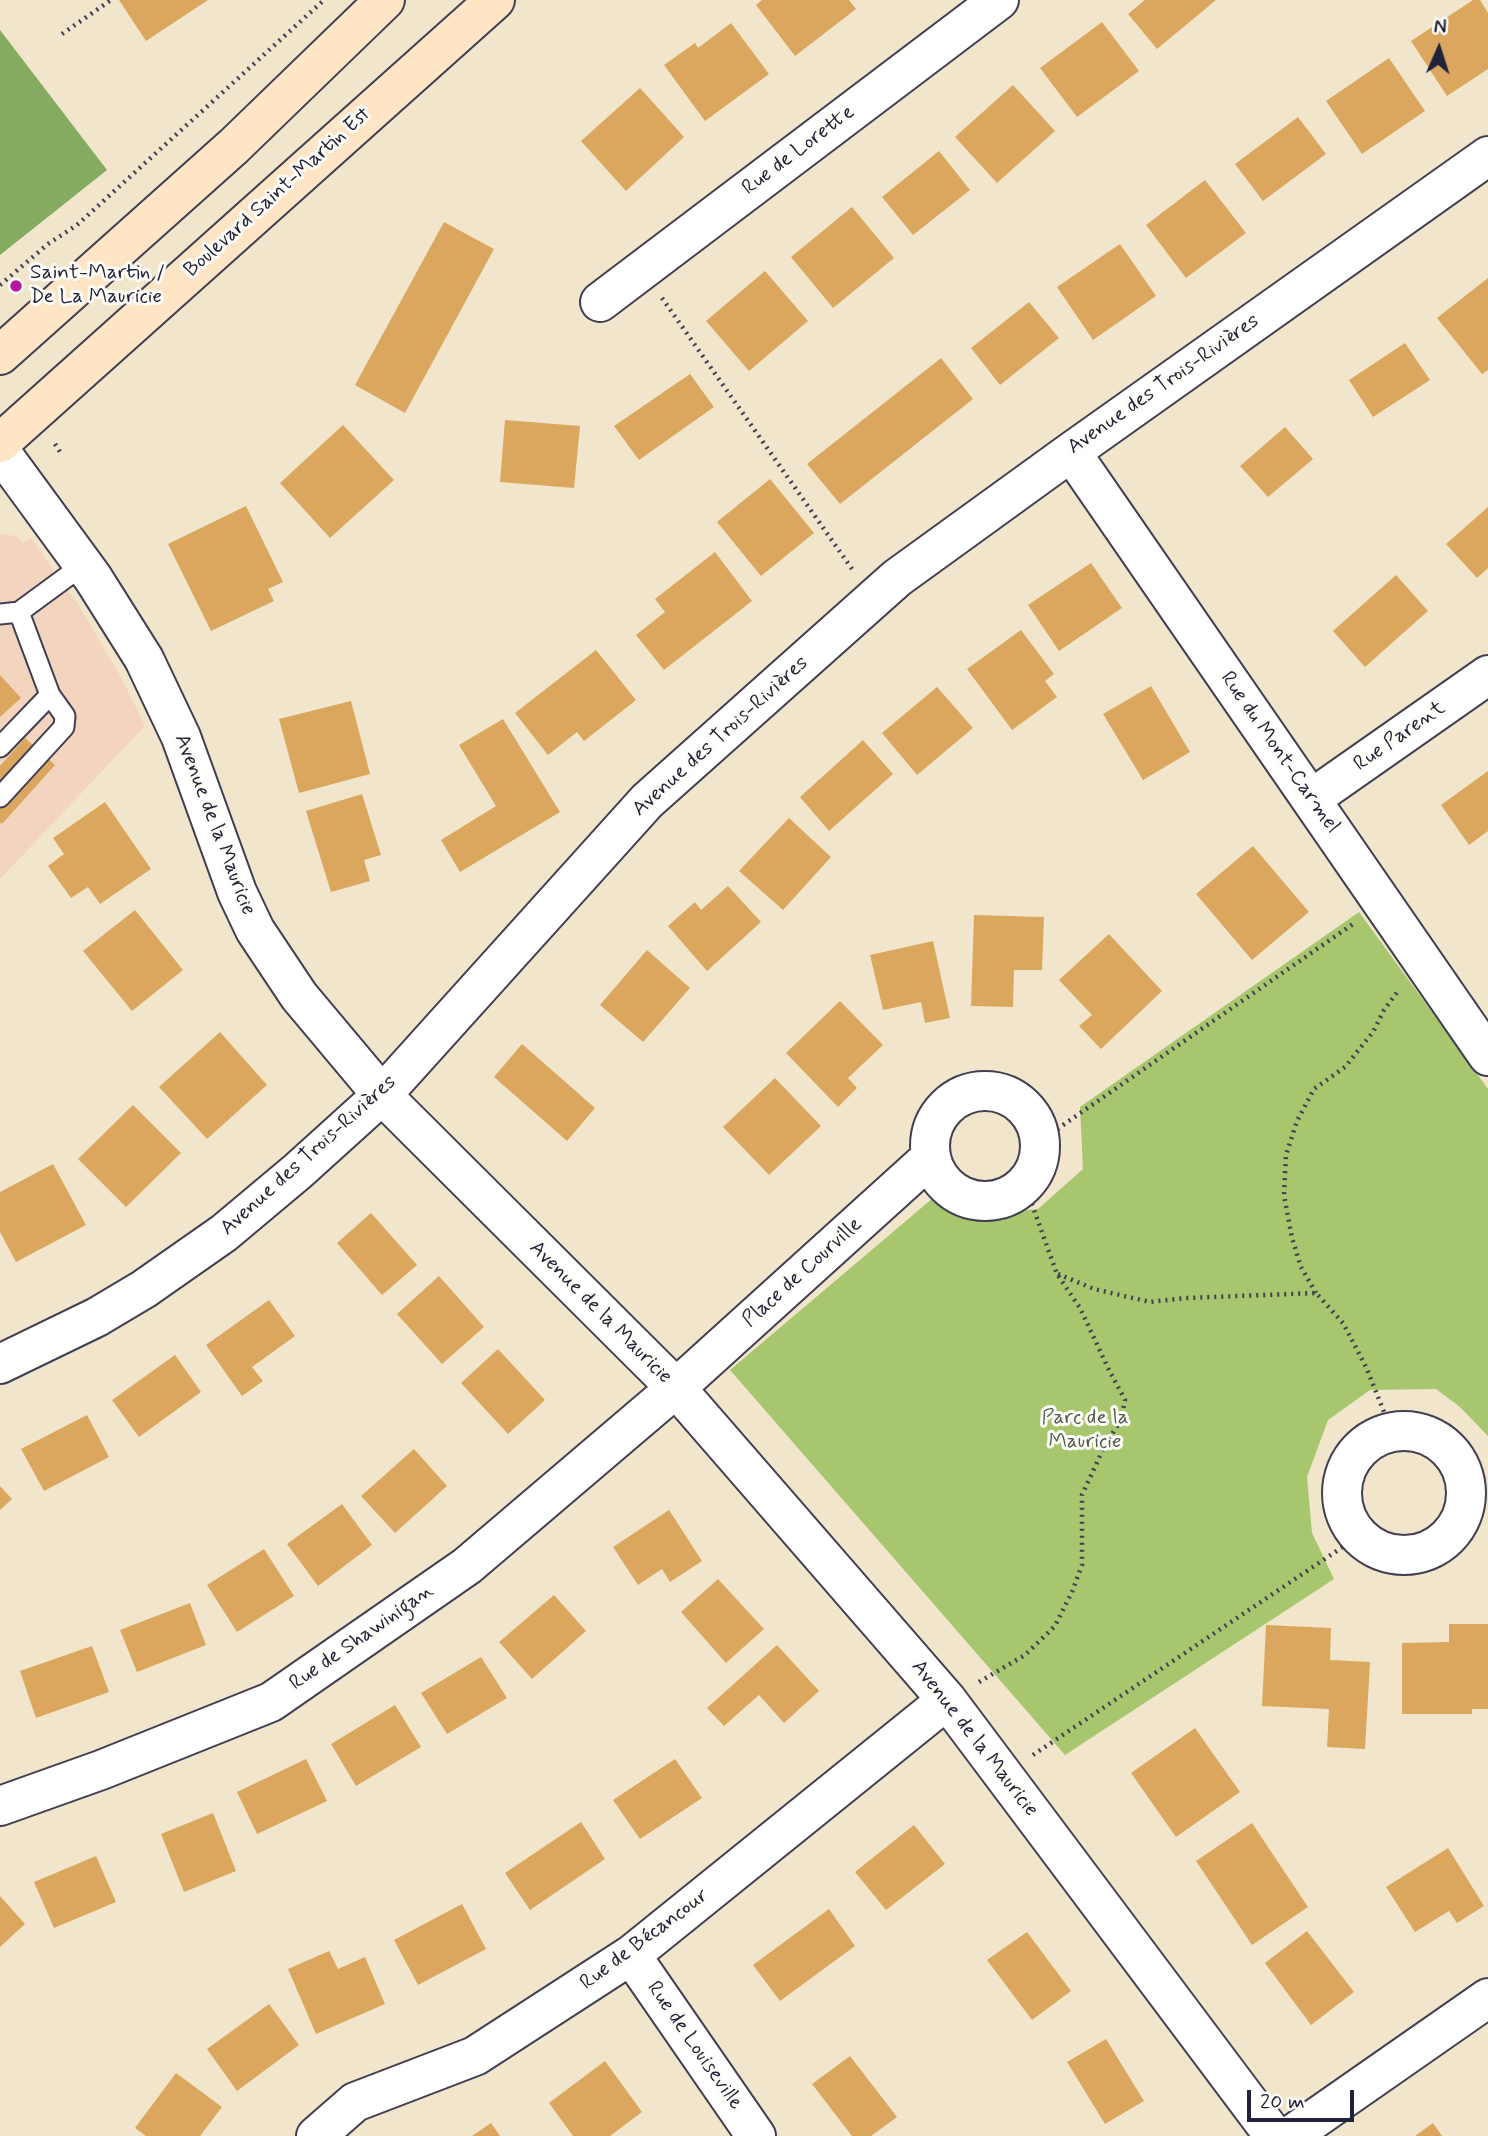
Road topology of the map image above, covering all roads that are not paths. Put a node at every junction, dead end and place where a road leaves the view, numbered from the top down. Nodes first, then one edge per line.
1 (385, 0) edge
2 (495, 0) edge
3 (999, 0) edge
4 (1488, 156) edge
5 (600, 302) dead end
6 (0, 355) edge
7 (0, 443) edge
8 (0, 451) edge
9 (1070, 452) junction
10 (83, 565) junction
11 (10, 613) edge
12 (1488, 674) edge
13 (50, 695) junction
14 (0, 747) edge
15 (0, 797) edge
16 (1311, 799) junction
17 (1488, 1056) edge
18 (382, 1095) junction
19 (930, 1158) junction
20 (0, 1364) edge
21 (676, 1388) junction
22 (1478, 1496) edge
23 (947, 1700) junction
24 (0, 1806) edge
25 (631, 1955) junction
26 (1488, 1998) edge
27 (316, 2136) edge
28 (756, 2136) edge
29 (1273, 2136) edge
30 (1290, 2136) edge

1 - 6 main road
2 - 7 main road, Boulevard Saint-Martin Est
3 - 5 street, Rue de Lorette
4 - 9 street, Avenue des Trois-Rivières
8 - 10 street, Avenue de la Mauricie
9 - 16 street, Rue du Mont-Carmel
9 - 18 street, Avenue des Trois-Rivières
10 - 11 lane
10 - 18 street, Avenue de la Mauricie
11 - 13 lane
12 - 16 street, Rue Parent
13 - 14 lane
13 - 15 lane
16 - 17 street, Rue du Mont-Carmel
18 - 20 street, Avenue des Trois-Rivières
18 - 21 street, Avenue de la Mauricie
19 - 19 street
19 - 21 street, Place de Courville
21 - 23 street, Avenue de la Mauricie
21 - 24 street, Rue de Shawinigan
22 - 22 street
23 - 25 street, Rue de Bécancour
23 - 29 street, Avenue de la Mauricie
25 - 27 street, Rue de Bécancour
25 - 28 street, Rue de Louiseville
26 - 30 street

